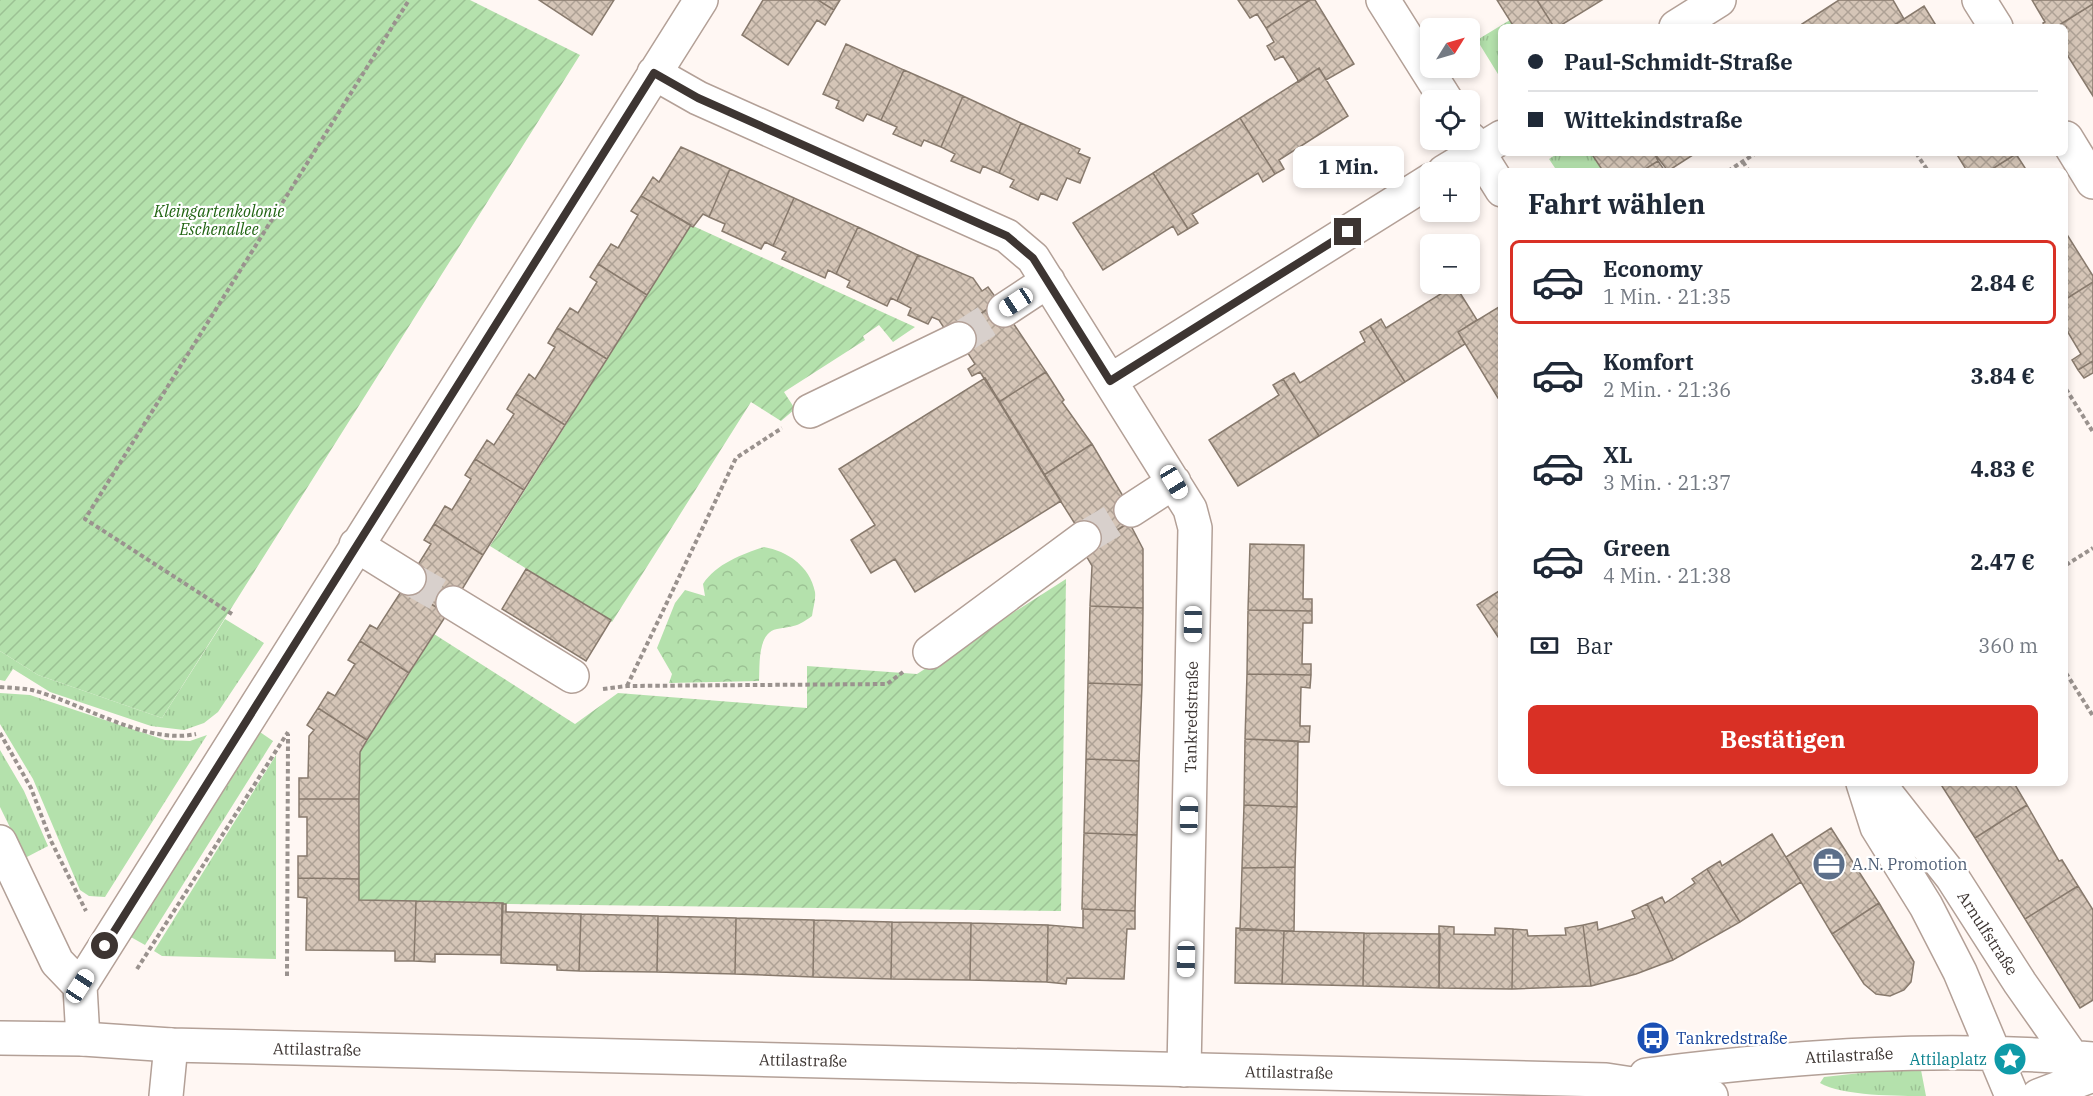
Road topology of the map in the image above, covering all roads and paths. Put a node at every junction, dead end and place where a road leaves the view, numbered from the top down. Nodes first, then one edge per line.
1 (410, 0) edge
2 (701, 0) edge
3 (1383, 0) edge
4 (1719, 0) edge
5 (1979, 0) edge
6 (1681, 24) edge
7 (1994, 24) edge
8 (654, 73) junction
9 (1440, 90) edge
10 (2068, 141) edge
11 (1483, 142) edge
12 (1752, 156) edge
13 (1457, 162) edge
14 (1743, 162) junction
15 (1733, 168) edge
16 (1747, 168) edge
17 (1498, 180) edge
18 (2093, 182) edge
19 (1420, 187) edge
20 (1048, 281) junction
21 (1004, 310) tunnel mouth
22 (959, 339) tunnel mouth
23 (1110, 381) junction
24 (2068, 391) edge
25 (810, 411) joint
26 (2093, 432) edge
27 (1174, 482) junction
28 (1131, 510) tunnel mouth
29 (1084, 538) tunnel mouth
30 (356, 545) junction
31 (2093, 548) edge
32 (2068, 564) edge
33 (409, 578) tunnel mouth
34 (453, 603) tunnel mouth
35 (232, 614) dead end
36 (930, 651) joint
37 (572, 676) joint
38 (2068, 676) edge
39 (627, 686) junction
40 (0, 687) edge
41 (2093, 716) edge
42 (0, 733) edge
43 (200, 734) dead end
44 (1864, 786) edge
45 (1880, 786) edge
46 (0, 842) edge
47 (88, 914) dead end
48 (137, 969) dead end
49 (287, 976) dead end
50 (80, 986) junction
51 (0, 1038) edge
52 (83, 1039) junction
53 (171, 1046) junction
54 (1995, 1053) junction
55 (2086, 1064) edge
56 (1184, 1070) junction
57 (1606, 1080) junction
58 (166, 1096) edge
59 (1711, 1096) edge
60 (2012, 1096) edge
61 (2038, 1096) edge

1 - 35 path
2 - 8 street
3 - 9 street
4 - 6 street
5 - 7 street
8 - 20 street, Tankredstraße
8 - 30 street
10 - 18 street
11 - 13 street
11 - 17 street
12 - 14 path
14 - 15 path
14 - 16 path
19 - 23 street
20 - 21 street
20 - 23 street, Tankredstraße
22 - 25 street
23 - 27 street, Tankredstraße
24 - 26 path
25 - 39 path
27 - 28 street
27 - 56 street, Tankredstraße
29 - 36 street
30 - 33 street
30 - 50 street
31 - 32 path
34 - 37 street
36 - 39 path
37 - 39 path
38 - 41 path
40 - 43 path
42 - 47 path
44 - 54 street
45 - 55 street, Arnulfstraße
46 - 50 street
48 - 49 path
50 - 52 street
51 - 52 street, Attilastraße
52 - 53 street, Attilastraße
53 - 56 street, Attilastraße
53 - 58 street
54 - 55 street, Attilastraße
54 - 57 street, Attilastraße
54 - 60 street
55 - 61 street
56 - 57 street, Attilastraße
57 - 59 street, Attilastraße

